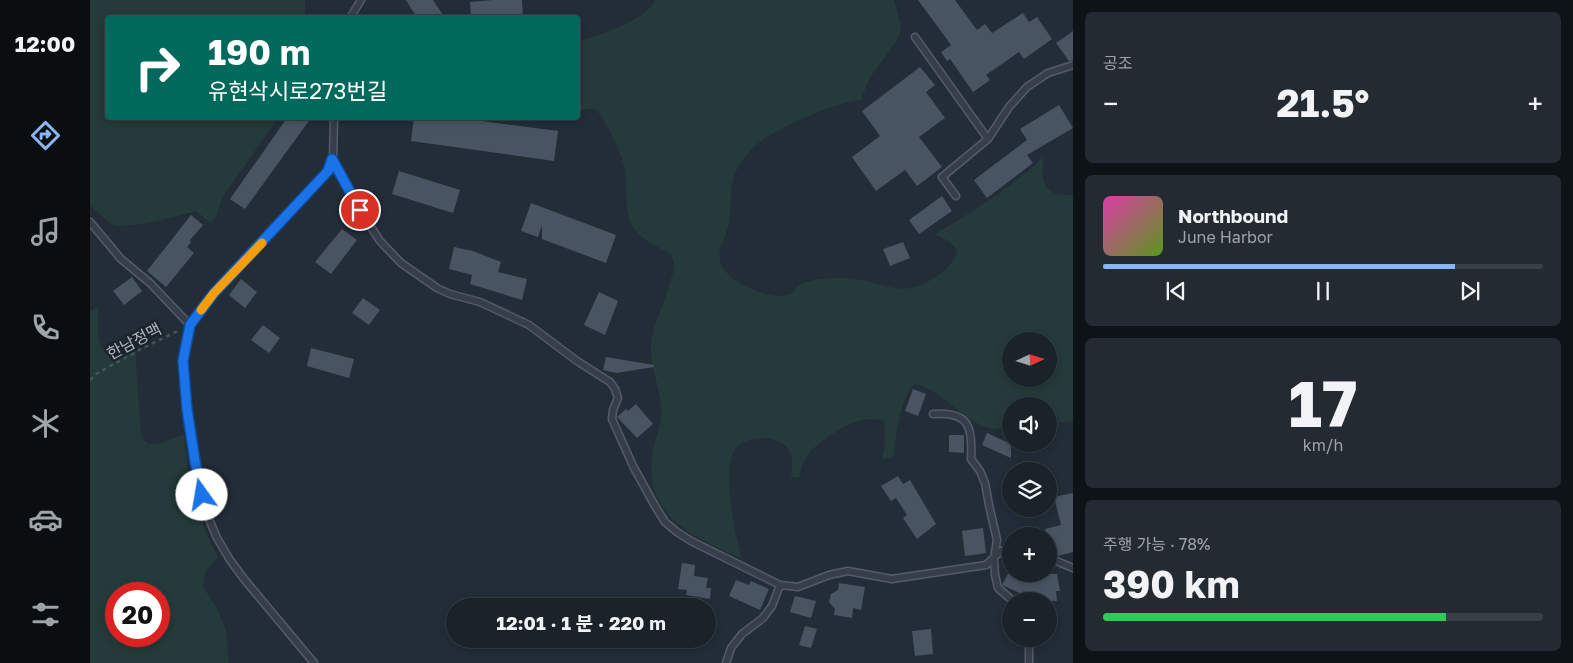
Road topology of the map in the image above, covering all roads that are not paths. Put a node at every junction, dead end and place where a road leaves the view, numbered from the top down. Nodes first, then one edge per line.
1 (360, 0) edge
2 (352, 15) edge
3 (915, 37) dead end
4 (1073, 65) edge
5 (334, 120) edge
6 (988, 139) junction
7 (332, 159) junction
8 (956, 196) dead end
9 (90, 222) edge
10 (190, 325) junction
11 (933, 414) dead end
12 (1002, 551) edge
13 (994, 559) junction
14 (1057, 561) edge
15 (1073, 568) edge
16 (780, 585) junction
17 (1003, 592) edge
18 (1029, 647) edge
19 (314, 663) edge
20 (726, 663) edge
21 (1029, 663) edge

1 - 2 lane
3 - 6 lane
4 - 6 lane
5 - 7 lane
6 - 8 lane
7 - 10 lane
7 - 16 lane
9 - 10 lane
10 - 19 lane
11 - 13 lane
12 - 13 lane
13 - 16 lane
13 - 17 lane
14 - 15 lane
16 - 20 lane
18 - 21 lane

